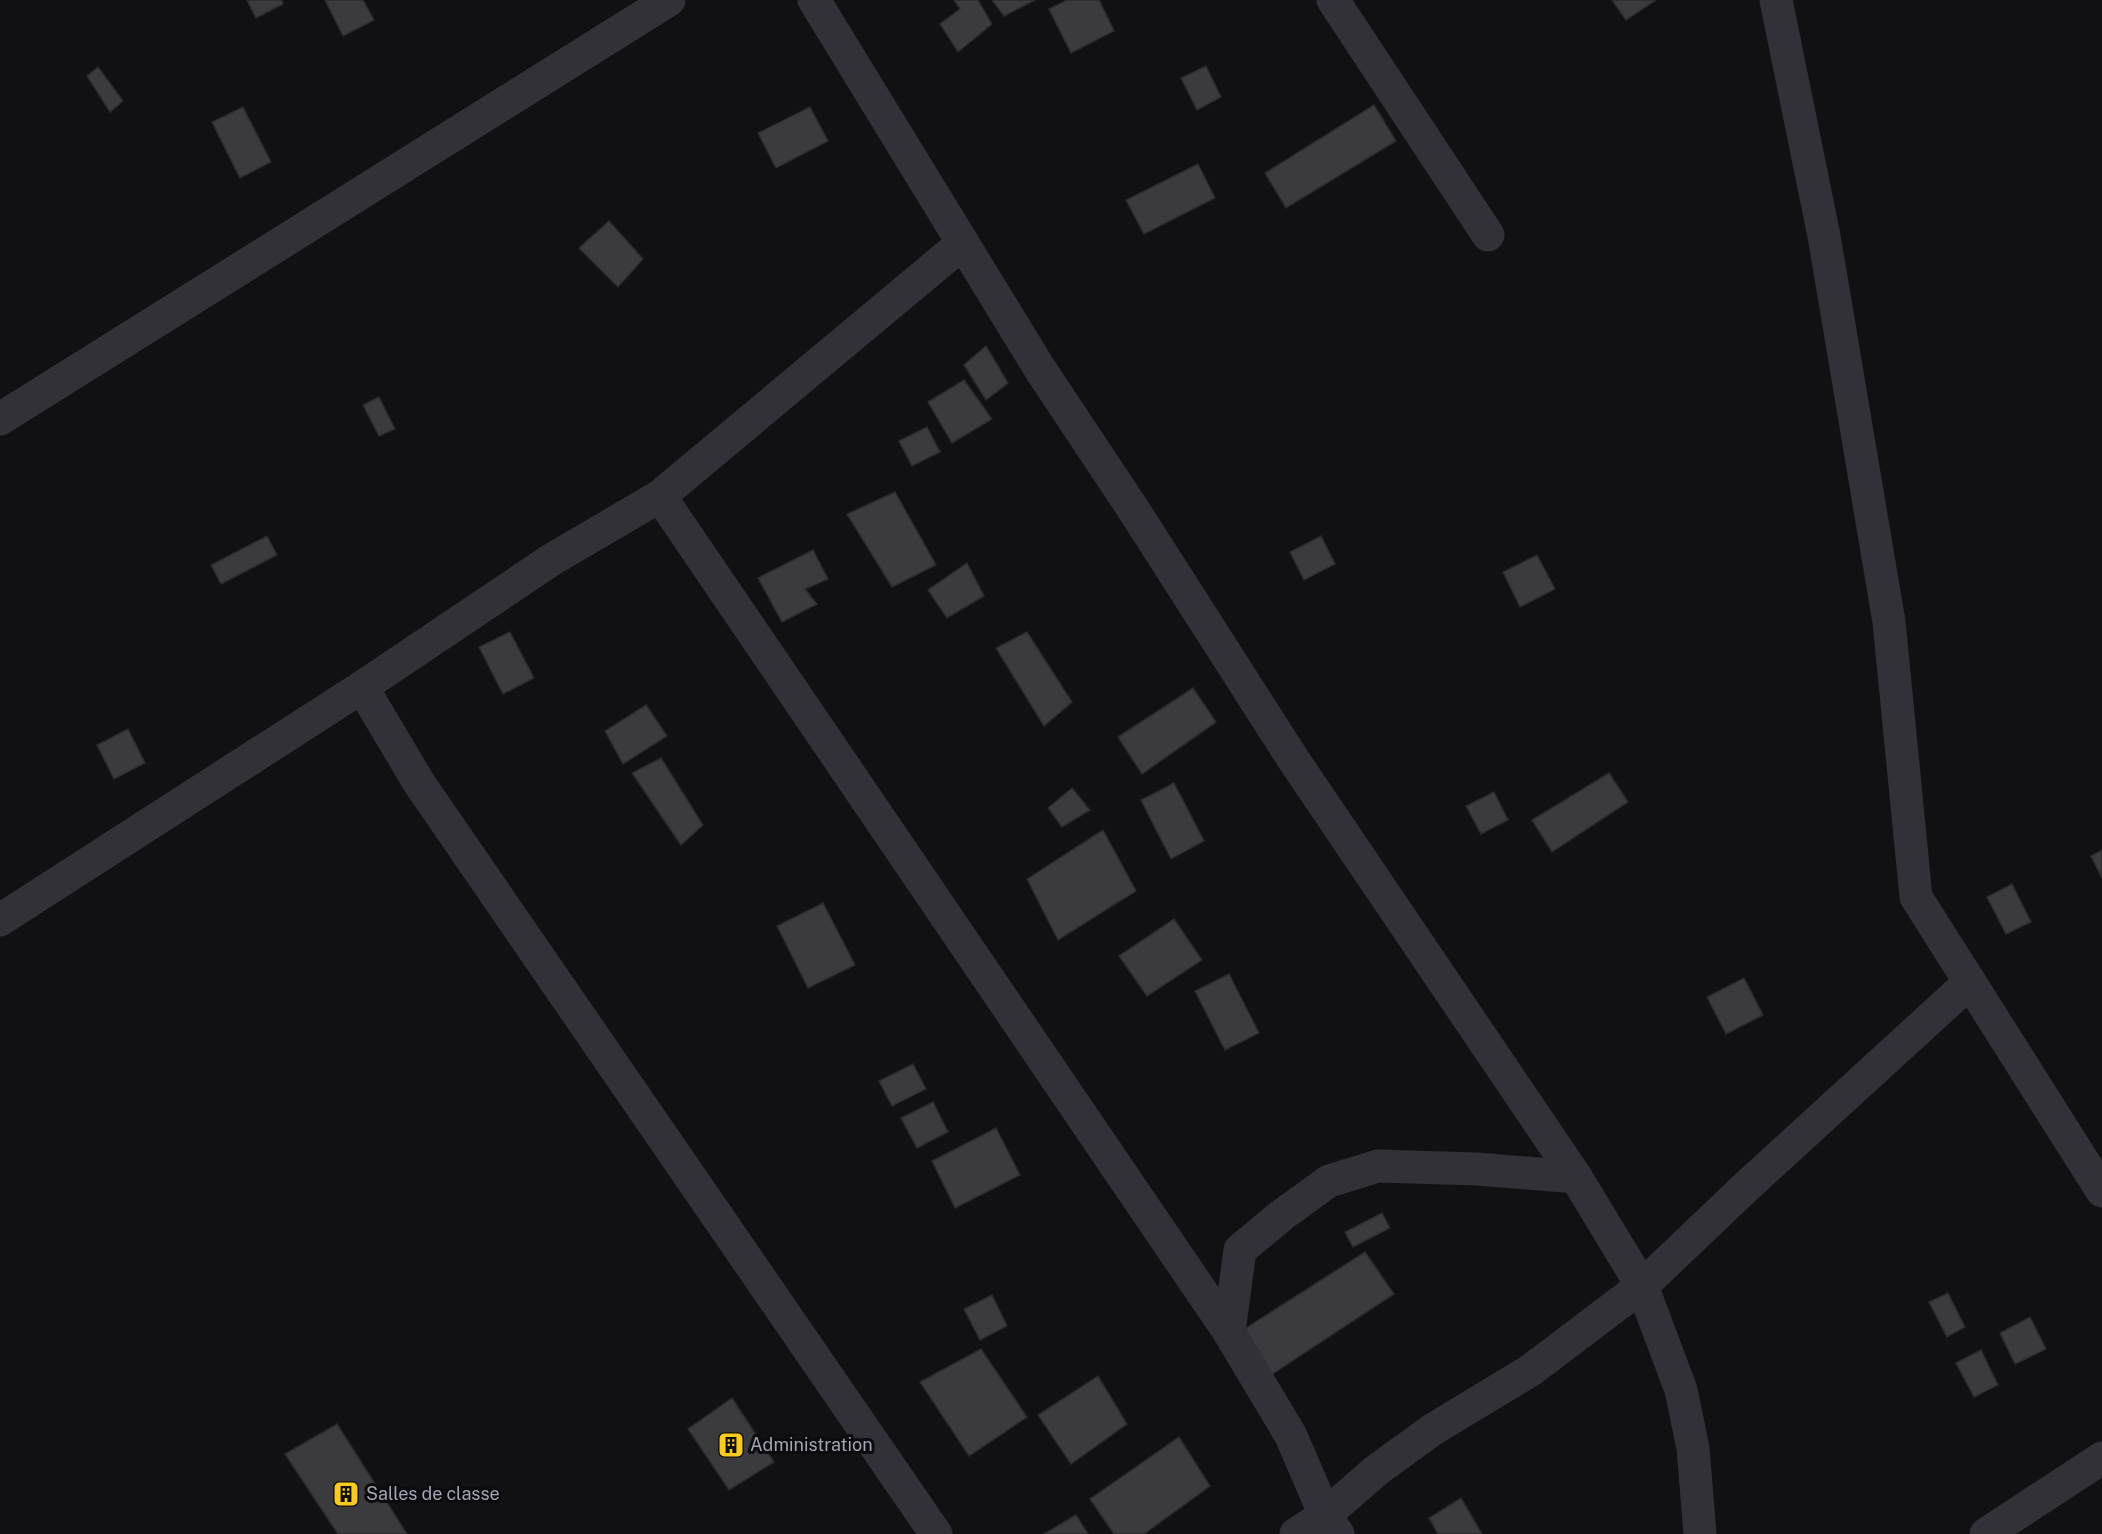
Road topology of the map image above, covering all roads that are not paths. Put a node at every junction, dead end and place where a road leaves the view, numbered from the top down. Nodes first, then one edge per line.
1 (669, 0) edge
2 (814, 0) edge
3 (1333, 0) edge
4 (1776, 0) edge
5 (1488, 235) dead end
6 (963, 243) junction
7 (0, 419) edge
8 (660, 496) junction
9 (362, 687) junction
10 (0, 920) edge
11 (1970, 982) junction
12 (1576, 1177) junction
13 (2102, 1191) edge
14 (1642, 1286) junction
15 (1229, 1332) junction
16 (2102, 1458) edge
17 (1331, 1524) edge
18 (936, 1534) edge
19 (1296, 1534) edge
20 (1700, 1534) edge
21 (1986, 1534) edge

1 - 7 street
2 - 6 street
3 - 5 street
4 - 11 street
6 - 8 street
6 - 12 street
8 - 9 street
8 - 15 street
9 - 10 street
9 - 18 street
11 - 13 street
11 - 14 street
12 - 14 street
12 - 15 street
14 - 17 street
14 - 20 street
15 - 17 street
16 - 21 street
17 - 19 street

